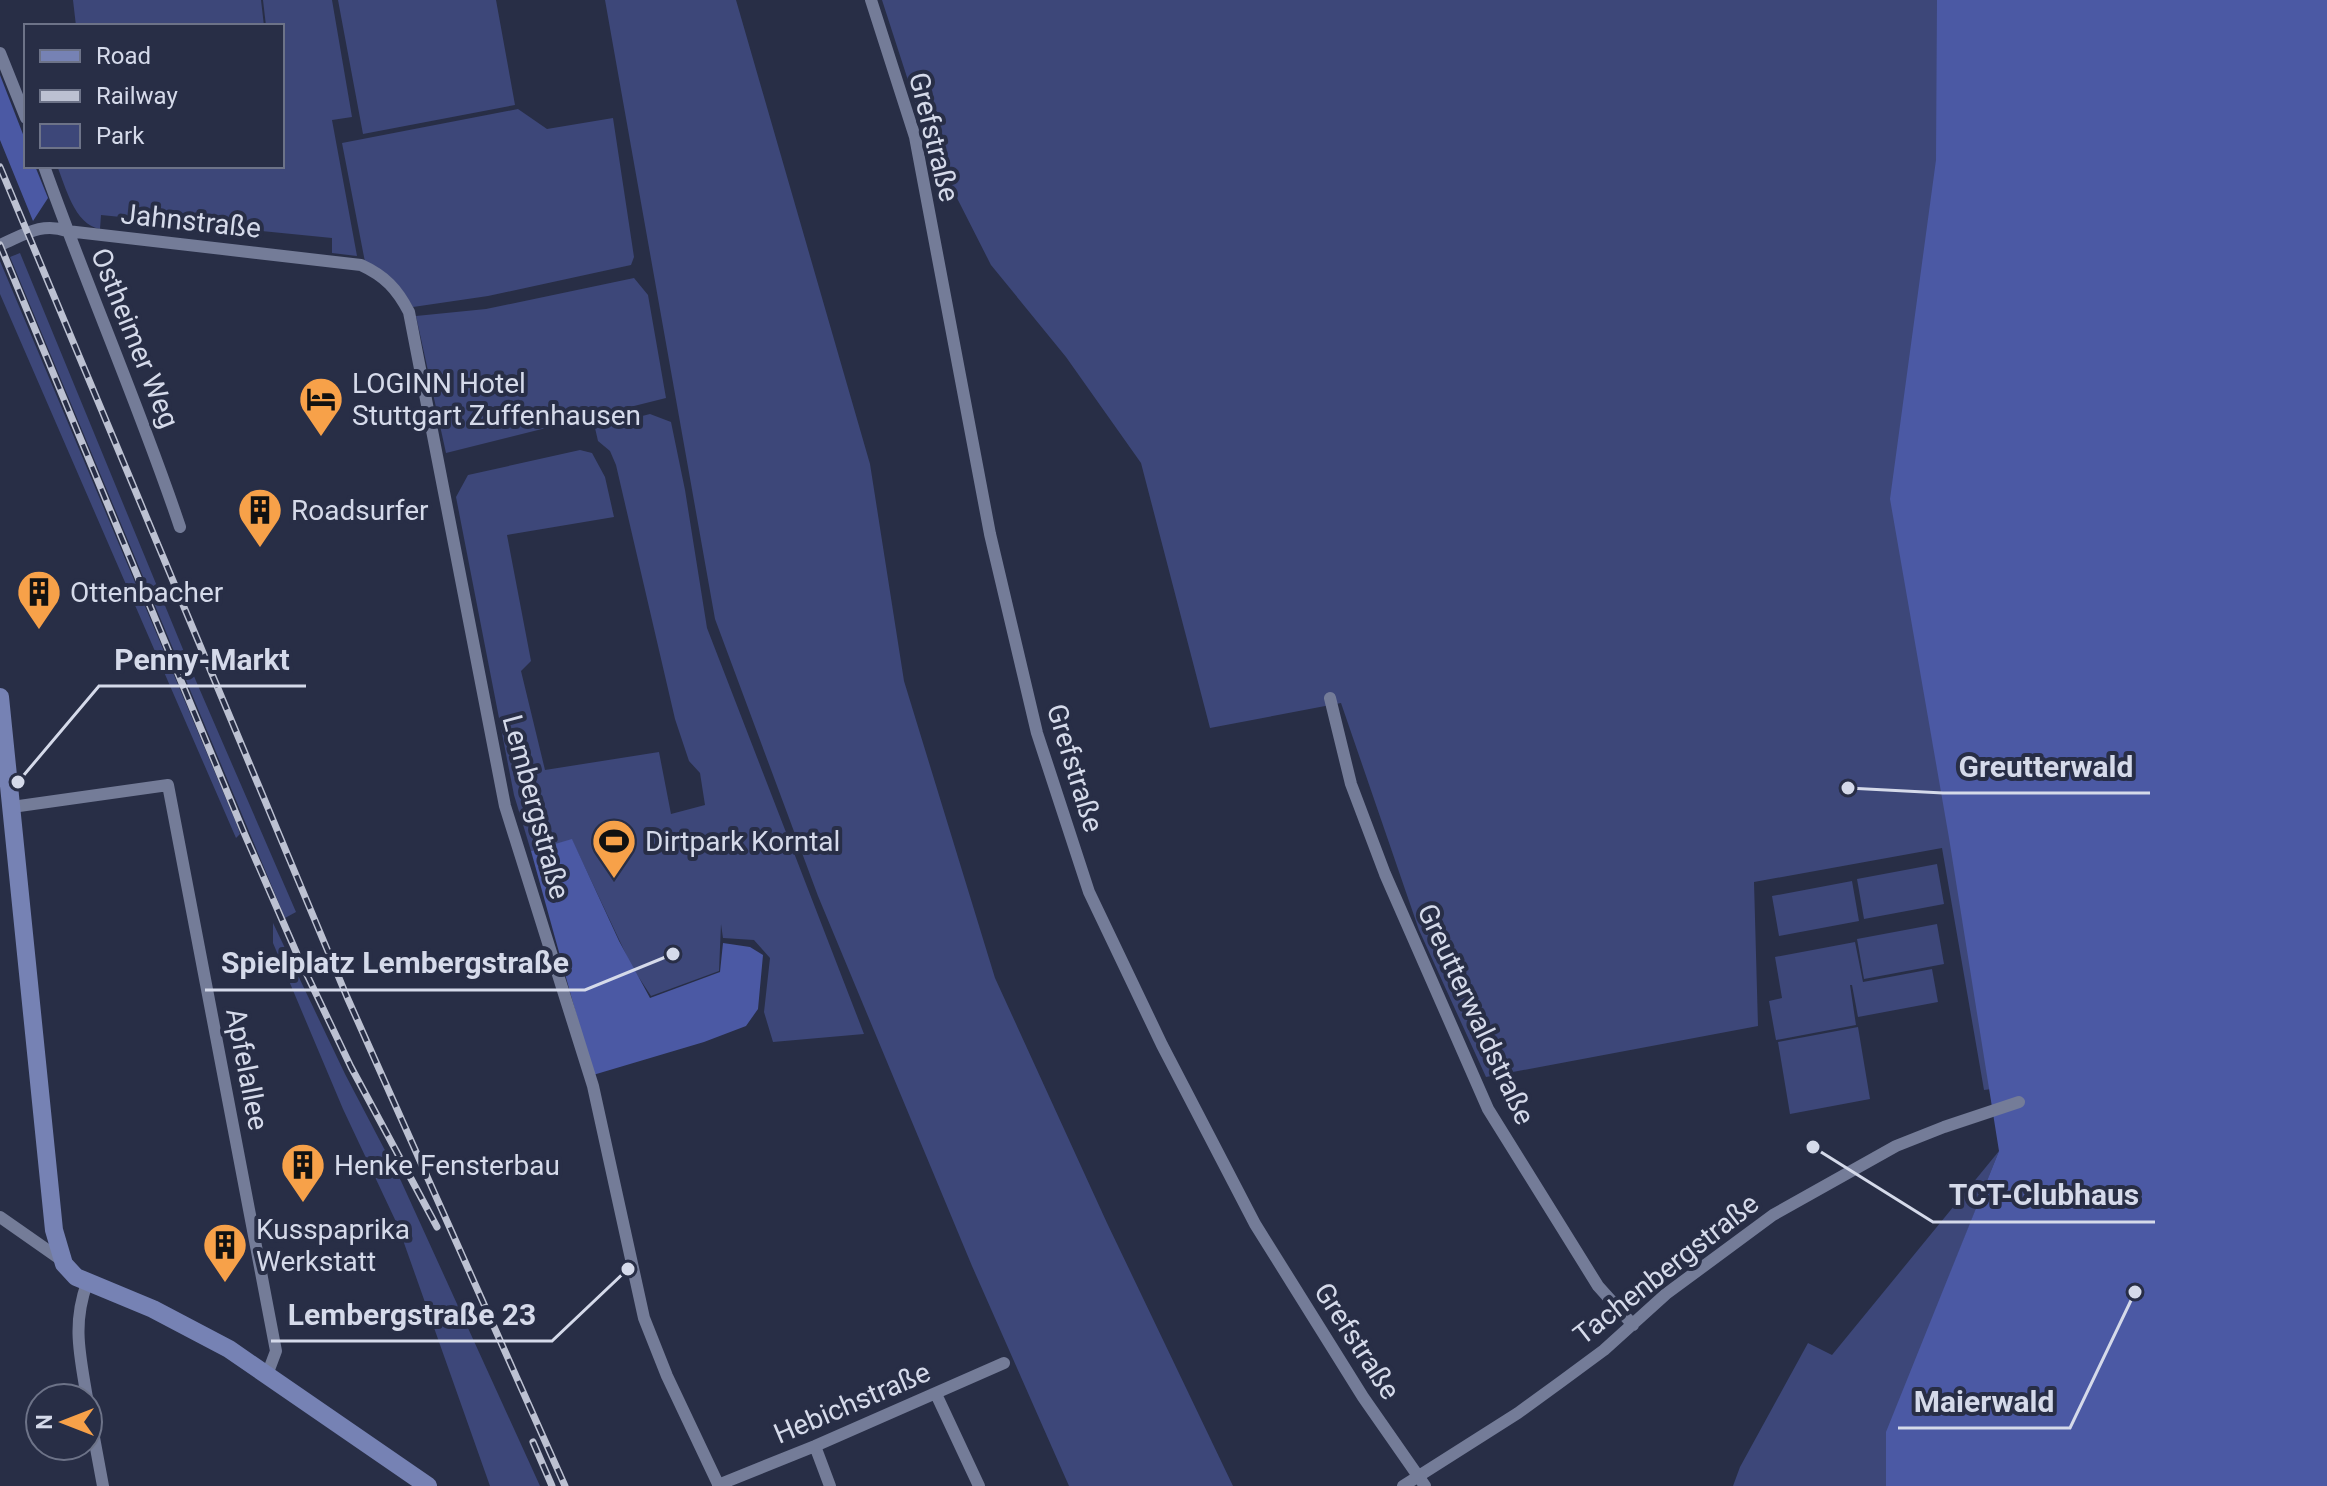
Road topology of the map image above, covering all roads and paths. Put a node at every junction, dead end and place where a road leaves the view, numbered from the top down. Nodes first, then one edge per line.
1 (871, 0) edge
2 (0, 53) edge
3 (24, 113) edge
4 (45, 168) edge
5 (67, 231) junction
6 (0, 245) edge
7 (379, 273) joint
8 (180, 527) dead end
9 (0, 697) edge
10 (1330, 698) dead end
11 (8, 809) edge
12 (2019, 1102) dead end
13 (0, 1217) edge
14 (63, 1261) junction
15 (87, 1283) junction
16 (1633, 1325) junction
17 (1004, 1363) dead end
18 (267, 1375) junction
19 (85, 1382) edge
20 (936, 1394) junction
21 (815, 1446) junction
22 (99, 1462) edge
23 (1423, 1481) edge
24 (718, 1485) edge
25 (103, 1486) edge
26 (428, 1486) edge
27 (830, 1486) edge
28 (979, 1486) edge
29 (1403, 1486) edge

1 - 23 street, Grefstraße
2 - 3 street
4 - 5 street, Ostheimer Weg
5 - 6 street, Jahnstraße
5 - 7 street, Jahnstraße
5 - 8 street, Ostheimer Weg
7 - 24 street, Lembergstraße
9 - 11 main road
10 - 16 street, Greutterwaldstraße
11 - 14 main road
11 - 18 street, Apfelallee
12 - 16 street, Tachenbergstraße
13 - 14 street
14 - 15 main road
15 - 18 main road
15 - 19 street
16 - 23 street, Tachenbergstraße
17 - 20 street, Hebichstraße
18 - 26 main road
20 - 21 street, Hebichstraße
20 - 28 street
21 - 24 street, Hebichstraße
21 - 27 street
22 - 25 street
23 - 29 street, Tachenbergstraße

